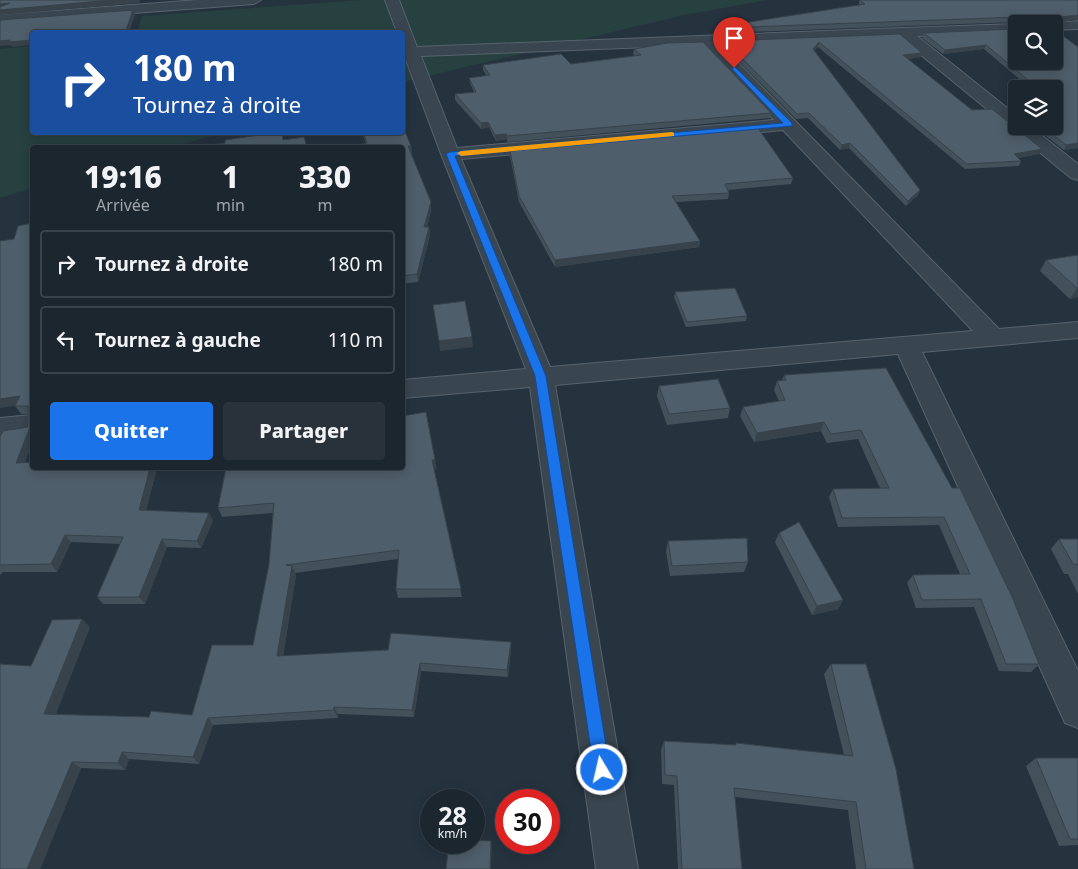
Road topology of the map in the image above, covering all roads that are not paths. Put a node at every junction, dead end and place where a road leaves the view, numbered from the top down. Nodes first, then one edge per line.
1 (254, 0) edge
2 (392, 0) edge
3 (0, 19) edge
4 (1078, 25) edge
5 (1063, 26) edge
6 (1008, 28) edge
7 (403, 30) edge
8 (902, 32) junction
9 (405, 36) edge
10 (707, 40) junction
11 (411, 52) junction
12 (1008, 117) edge
13 (789, 124) junction
14 (1030, 135) edge
15 (450, 154) junction
16 (1078, 174) edge
17 (1078, 330) edge
18 (994, 338) junction
19 (907, 346) junction
20 (541, 376) junction
21 (405, 389) edge
22 (30, 425) edge
23 (0, 428) edge
24 (1078, 710) edge
25 (617, 869) edge

1 - 3 street
2 - 7 street
4 - 5 street
6 - 8 street
8 - 10 street
8 - 12 street
9 - 11 street
10 - 11 street
10 - 13 street
11 - 15 street
13 - 15 street
13 - 18 street
14 - 16 street
15 - 20 street
17 - 18 street
18 - 19 street
19 - 20 street
19 - 24 street
20 - 21 street
20 - 25 street
22 - 23 street

